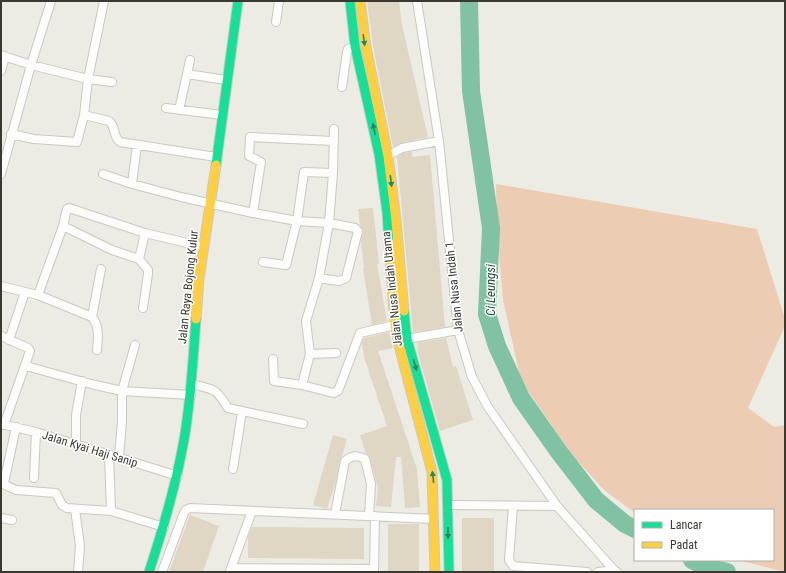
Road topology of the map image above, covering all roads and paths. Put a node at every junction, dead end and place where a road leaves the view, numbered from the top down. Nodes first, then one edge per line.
1 (51, 1) edge
2 (104, 1) edge
3 (238, 1) edge
4 (279, 1) edge
5 (350, 1) edge
6 (360, 1) edge
7 (416, 1) edge
8 (276, 22) dead end
9 (355, 46) junction
10 (3, 56) edge
11 (190, 60) dead end
12 (31, 65) junction
13 (1, 71) edge
14 (187, 74) junction
15 (88, 79) junction
16 (226, 80) junction
17 (112, 82) dead end
18 (342, 87) dead end
19 (166, 108) dead end
20 (179, 110) junction
21 (84, 115) junction
22 (222, 115) junction
23 (334, 129) dead end
24 (11, 134) junction
25 (334, 141) junction
26 (439, 141) junction
27 (137, 145) junction
28 (388, 156) junction
29 (216, 157) junction
30 (333, 173) junction
31 (1, 174) edge
32 (103, 174) dead end
33 (132, 184) junction
34 (210, 203) junction
35 (253, 213) junction
36 (296, 221) junction
37 (329, 223) junction
38 (63, 226) junction
39 (145, 233) junction
40 (204, 247) junction
41 (139, 259) junction
42 (263, 262) dead end
43 (101, 269) dead end
44 (319, 278) junction
45 (1, 286) edge
46 (397, 286) junction
47 (24, 292) junction
48 (38, 295) junction
49 (143, 308) dead end
50 (92, 317) junction
51 (395, 326) junction
52 (458, 330) junction
53 (5, 338) edge
54 (407, 339) junction
55 (135, 345) dead end
56 (97, 350) dead end
57 (336, 353) dead end
58 (310, 354) junction
59 (273, 359) dead end
60 (26, 366) junction
61 (82, 382) junction
62 (191, 384) junction
63 (302, 385) junction
64 (122, 391) junction
65 (190, 395) junction
66 (242, 412) junction
67 (2, 424) edge
68 (303, 424) dead end
69 (16, 427) junction
70 (36, 432) junction
71 (76, 444) junction
72 (109, 454) junction
73 (118, 457) junction
74 (233, 469) dead end
75 (178, 476) junction
76 (34, 478) dead end
77 (2, 483) edge
78 (448, 505) junction
79 (513, 506) junction
80 (557, 506) junction
81 (76, 509) junction
82 (111, 511) junction
83 (252, 511) junction
84 (335, 514) junction
85 (372, 516) junction
86 (1, 518) edge
87 (434, 519) junction
88 (12, 520) dead end
89 (164, 527) junction
90 (231, 570) edge
91 (374, 571) edge
92 (615, 571) edge
93 (78, 572) edge
94 (149, 572) edge
95 (162, 572) edge
96 (435, 572) edge
97 (448, 572) edge
98 (587, 572) edge
99 (598, 572) edge

1 - 12 street
2 - 15 street
3 - 16 street, Jalan Raya Bojong Kulur
4 - 8 street
5 - 9 street, Jalan Nusa Indah Utama
6 -> 28 street, Jalan Nusa Indah Utama
7 - 26 street, Jalan Nusa Indah 1
9 - 18 street
46 -> 9 street, Jalan Nusa Indah Utama
10 - 12 street
10 - 13 street
11 - 14 street
12 - 15 street
12 - 24 street
14 - 16 street
14 - 20 street
15 - 17 street
15 - 21 street
16 - 22 street, Jalan Raya Bojong Kulur
19 - 20 street
20 - 22 street
21 - 24 street
21 - 27 street
22 - 29 street, Jalan Raya Bojong Kulur
23 - 25 street
24 - 31 street
25 - 30 street
25 - 35 street
26 - 28 street
26 - 52 street, Jalan Nusa Indah 1
27 - 29 street
27 - 33 street
28 -> 46 street, Jalan Nusa Indah Utama
29 - 34 street, Jalan Raya Bojong Kulur
30 - 36 street
30 - 37 street
32 - 33 street
33 - 34 street
34 - 35 street
34 - 40 street, Jalan Raya Bojong Kulur
35 - 36 street
36 - 37 street
36 - 42 street
37 - 44 street
37 - 44 street
38 - 39 street
38 - 41 street
38 - 48 street
39 - 40 street
39 - 41 street
40 - 62 street, Jalan Raya Bojong Kulur
41 - 49 street
43 - 50 street
44 - 58 street
45 - 47 street
46 - 51 street, Jalan Nusa Indah Utama
46 - 54 street, Jalan Nusa Indah Utama
47 - 48 street
47 - 53 street
48 - 50 street
50 - 56 street
51 - 63 street
87 -> 51 street, Jalan Nusa Indah Utama
52 - 54 street
52 - 80 street, Jalan Nusa Indah 1
53 - 60 street
54 -> 78 street, Jalan Nusa Indah Utama
55 - 64 street
57 - 58 street
58 - 63 street
59 - 63 street
60 - 61 street
60 - 67 street
61 - 64 street
61 - 71 street
62 - 65 street, Jalan Raya Bojong Kulur
62 - 66 street
64 - 65 street
64 - 73 street
65 - 75 street, Jalan Raya Bojong Kulur
66 - 68 street
66 - 74 street
67 - 69 street, Jalan Kyai Haji Sanip
69 - 70 street, Jalan Kyai Haji Sanip
69 - 77 street
70 - 71 street, Jalan Kyai Haji Sanip
70 - 76 street
71 - 72 street, Jalan Kyai Haji Sanip
72 - 73 street, Jalan Kyai Haji Sanip
72 - 82 street
73 - 75 street, Jalan Kyai Haji Sanip
75 - 89 street, Jalan Raya Bojong Kulur
77 - 81 street
78 - 79 street
78 -> 97 street, Jalan Nusa Indah Utama
79 - 80 street
79 - 98 street
80 - 92 street, Jalan Nusa Indah 1
81 - 82 street
81 - 93 street
82 - 89 street
83 - 84 street
83 - 90 street
83 - 95 street
84 - 85 street
84 - 85 street
85 - 87 street
85 - 91 street
86 - 88 street
87 - 96 street, Jalan Nusa Indah Utama
89 - 94 street, Jalan Raya Bojong Kulur
90 - 91 street
92 - 99 street

